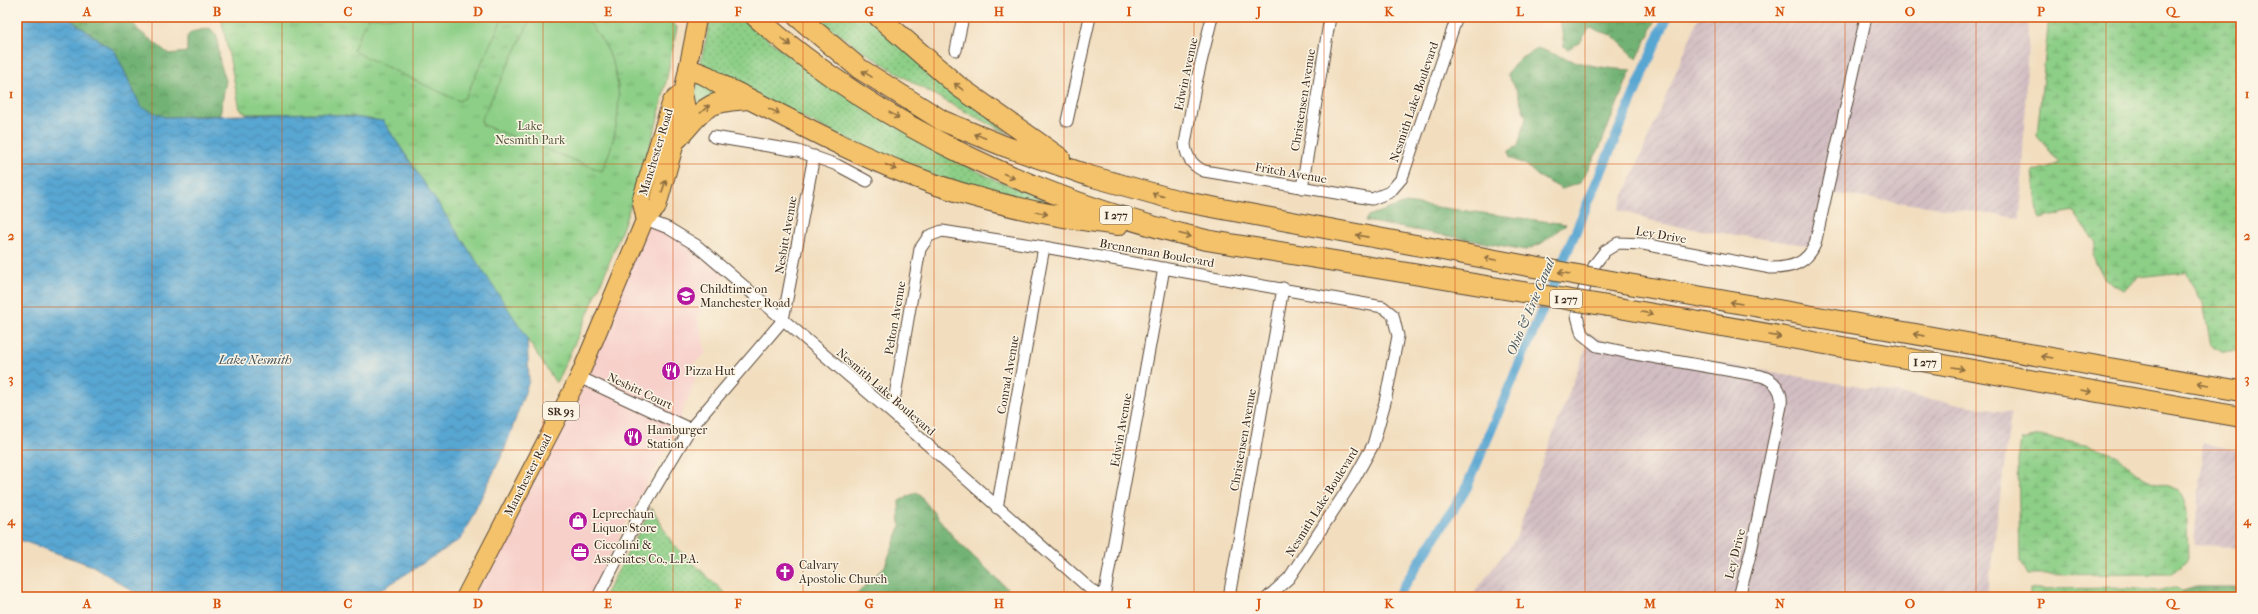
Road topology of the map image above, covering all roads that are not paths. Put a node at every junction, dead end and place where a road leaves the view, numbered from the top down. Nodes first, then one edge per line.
1 (698, 17) edge
2 (756, 17) edge
3 (798, 17) edge
4 (879, 17) edge
5 (963, 17) edge
6 (1090, 17) edge
7 (1212, 17) edge
8 (1330, 17) edge
9 (1458, 17) edge
10 (1866, 17) edge
11 (956, 50) dead end
12 (689, 69) junction
13 (683, 91) junction
14 (750, 99) junction
15 (1067, 121) dead end
16 (1187, 136) joint
17 (714, 137) dead end
18 (678, 138) junction
19 (814, 156) junction
20 (1404, 172) joint
21 (1083, 174) junction
22 (867, 181) dead end
23 (1302, 188) junction
24 (645, 219) junction
25 (1163, 230) junction
26 (934, 233) joint
27 (1044, 247) junction
28 (1164, 268) junction
29 (1284, 288) junction
30 (1374, 305) joint
31 (783, 320) junction
32 (579, 376) junction
33 (2241, 391) edge
34 (892, 413) junction
35 (2241, 417) edge
36 (690, 429) junction
37 (997, 508) junction
38 (465, 597) edge
39 (598, 597) edge
40 (1103, 597) edge
41 (1229, 597) edge
42 (1268, 597) edge
43 (1739, 597) edge

1 - 12 main road, Manchester Road / SR 93
2 -> 25 highway, I 277
21 -> 3 highway, I 277
21 -> 4 highway
5 - 11 street
6 - 15 street
7 - 16 street, Edwin Avenue
8 - 23 street, Christensen Avenue
9 - 20 street, Nesmith Lake Boulevard
10 - 43 street, Ley Drive
12 - 13 main road, Manchester Road / SR 93
12 - 14 highway
13 - 18 main road, Manchester Road / SR 93
13 - 24 main road, Manchester Road / SR 93
18 -> 14 highway
14 -> 25 highway
16 - 23 street, Fritch Avenue
17 - 19 street
24 -> 18 main road, Manchester Road / SR 93
19 - 22 street
19 - 31 street, Nesbitt Avenue
20 - 23 street, Fritch Avenue
33 -> 21 highway, I 277, bridge
24 - 31 street, Nesmith Lake Boulevard
24 - 32 main road, Manchester Road / SR 93
25 -> 35 highway, I 277, bridge
26 - 27 street, Brenneman Boulevard
26 - 34 street, Pelton Avenue
27 - 28 street, Brenneman Boulevard
27 - 37 street, Conrad Avenue
28 - 29 street, Brenneman Boulevard
28 - 40 street, Edwin Avenue
29 - 30 street, Brenneman Boulevard
29 - 41 street, Christensen Avenue
30 - 42 street, Nesmith Lake Boulevard
31 - 34 street, Nesmith Lake Boulevard
31 - 36 street, Nesbitt Avenue
32 - 36 street, Nesbitt Court
32 - 38 main road, Manchester Road / SR 93
34 - 37 street, Nesmith Lake Boulevard
36 - 39 street, Nesbitt Avenue
37 - 40 street, Nesmith Lake Boulevard

